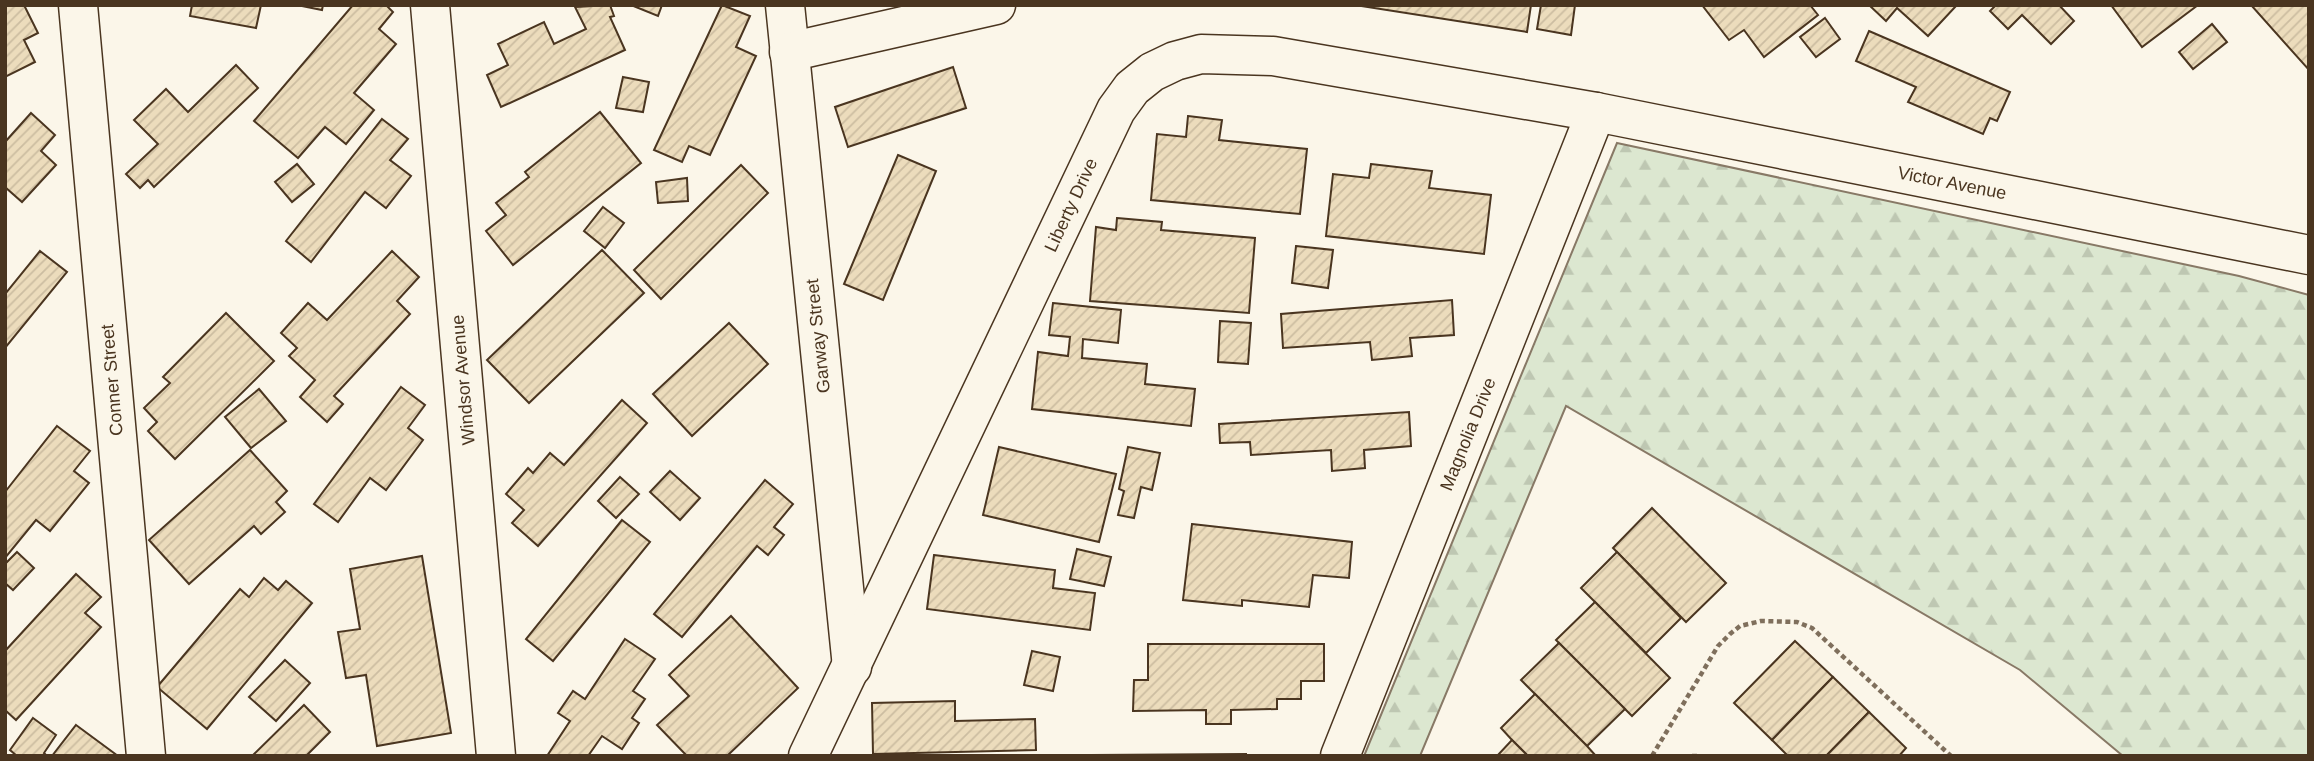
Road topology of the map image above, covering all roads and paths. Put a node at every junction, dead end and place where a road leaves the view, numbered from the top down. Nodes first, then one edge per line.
1 (78, 5) edge
2 (430, 5) edge
3 (785, 5) edge
4 (996, 5) edge
5 (789, 52) junction
6 (1596, 112) junction
7 (2309, 254) edge
8 (852, 667) junction
9 (146, 756) edge
10 (496, 756) edge
11 (808, 756) edge
12 (1340, 756) edge
13 (1653, 756) edge
14 (1951, 756) edge

1 - 9 street, Conner Street
2 - 10 street, Windsor Avenue
3 - 5 street, Garway Street
4 - 5 street
5 - 8 street, Garway Street
6 - 7 street, Victor Avenue
6 - 8 street, Liberty Drive
6 - 12 street, Magnolia Drive
8 - 11 street, Liberty Drive
13 - 14 path

